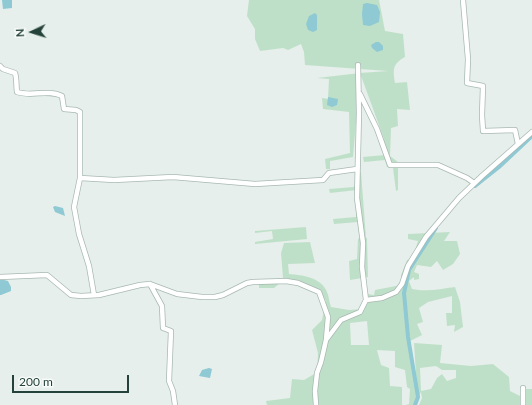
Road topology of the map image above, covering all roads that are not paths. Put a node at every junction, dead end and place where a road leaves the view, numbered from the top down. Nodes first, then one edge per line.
1 (464, 0) edge
2 (358, 65) dead end
3 (0, 66) edge
4 (359, 92) junction
5 (532, 132) edge
6 (518, 144) junction
7 (357, 168) junction
8 (80, 178) junction
9 (474, 183) junction
10 (0, 277) edge
11 (150, 284) junction
12 (94, 295) junction
13 (366, 300) junction
14 (326, 340) junction
15 (523, 388) dead end
16 (175, 405) edge
17 (316, 405) edge
18 (522, 405) edge

1 - 6 street
2 - 4 street
3 - 8 street
4 - 7 street
4 - 9 street
5 - 6 street
6 - 9 street
7 - 8 street
7 - 13 street
8 - 12 street
9 - 13 street
10 - 12 street
11 - 12 street
11 - 14 street
11 - 16 street
13 - 14 street
14 - 17 street
15 - 18 street

